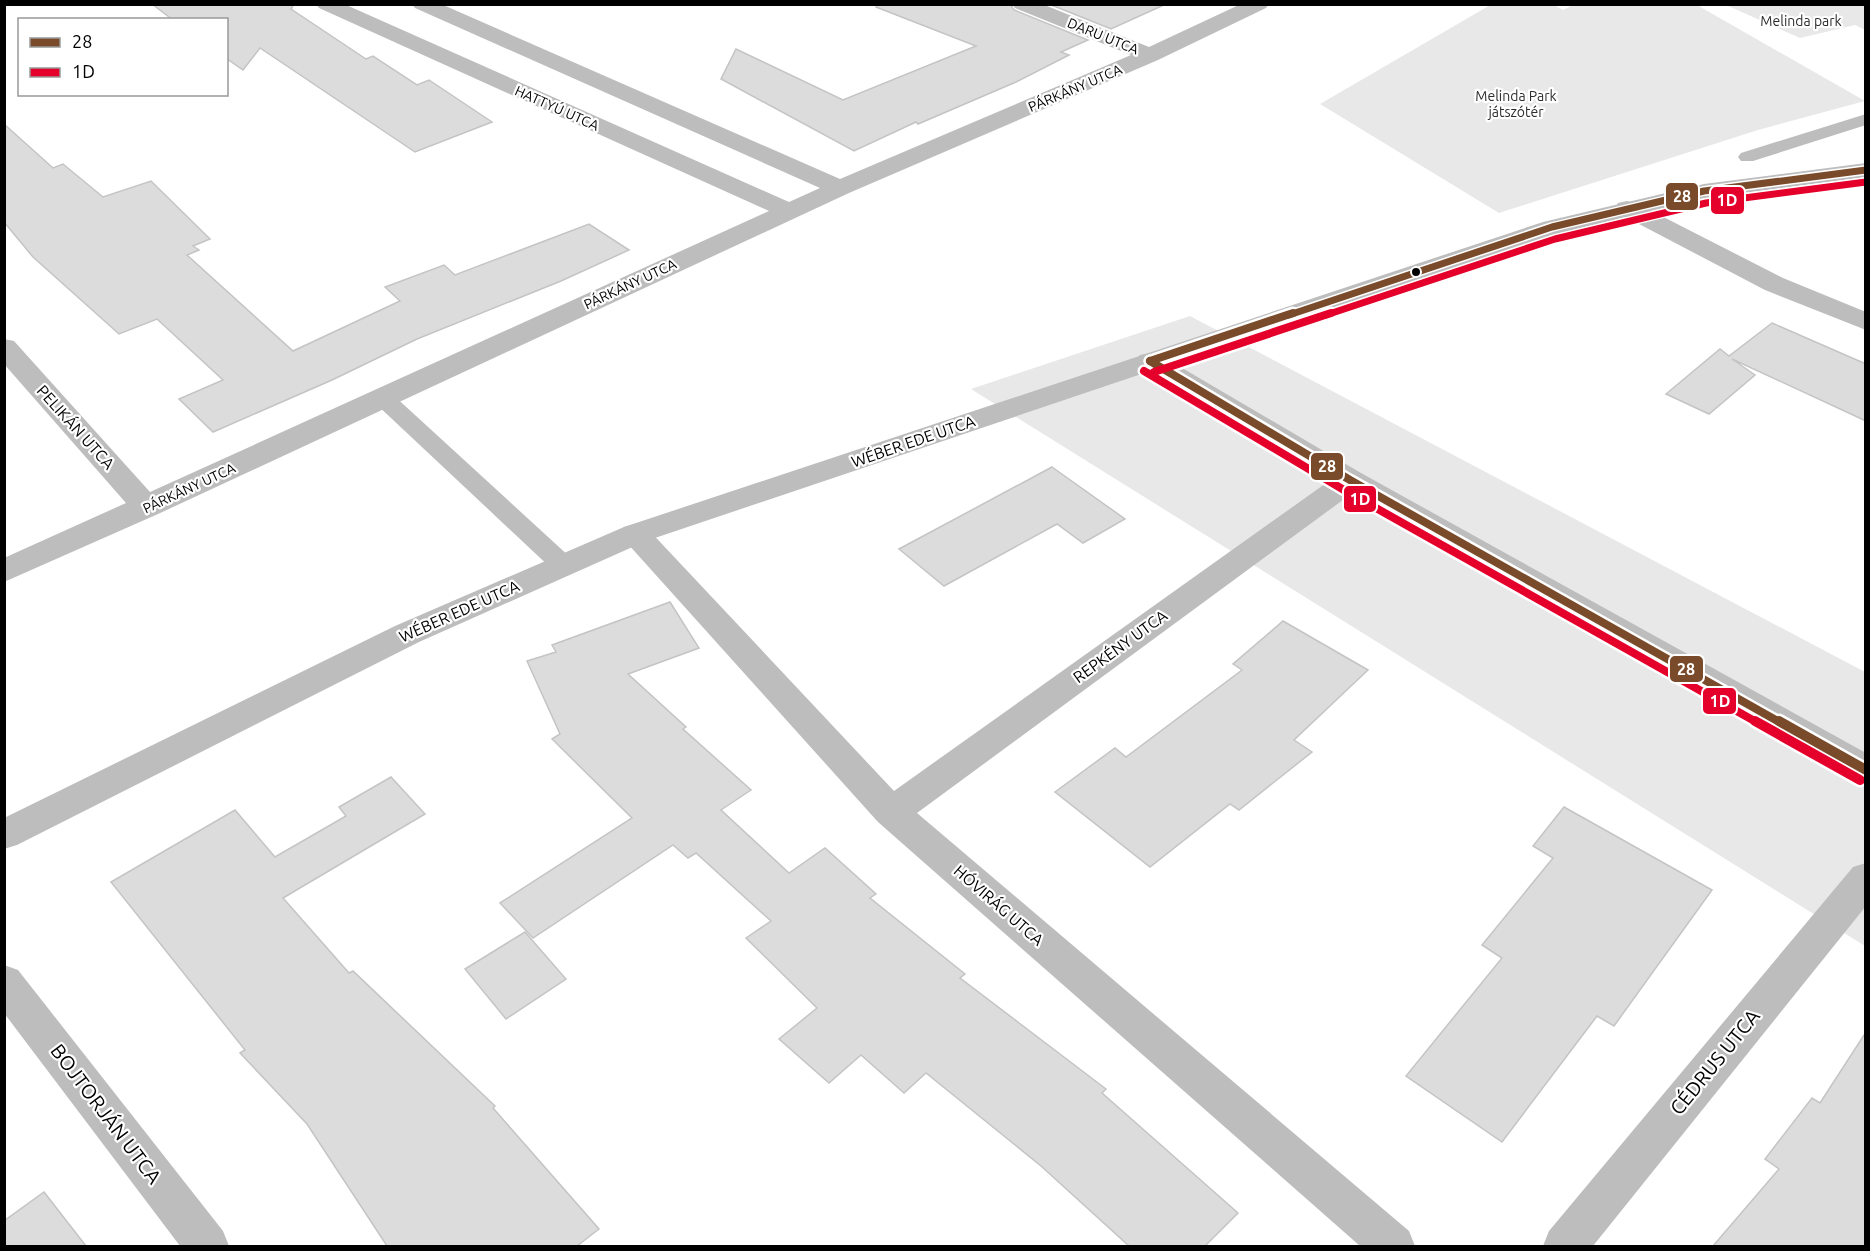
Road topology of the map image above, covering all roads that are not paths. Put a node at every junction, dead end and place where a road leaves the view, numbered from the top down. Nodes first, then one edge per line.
1 (326, 4) edge
2 (422, 4) edge
3 (1022, 4) edge
4 (1259, 4) edge
5 (1150, 55) junction
6 (1866, 119) edge
7 (1747, 157) dead end
8 (1866, 170) edge
9 (840, 188) junction
10 (1627, 208) junction
11 (789, 212) junction
12 (1866, 322) edge
13 (4, 347) edge
14 (1150, 361) junction
15 (383, 398) junction
16 (1350, 480) junction
17 (147, 507) junction
18 (635, 534) junction
19 (562, 564) junction
20 (4, 571) edge
21 (1866, 770) edge
22 (891, 812) junction
23 (4, 835) edge
24 (1866, 878) edge
25 (4, 982) edge
26 (207, 1246) edge
27 (1393, 1246) edge
28 (1564, 1246) edge

1 - 11 street, HATTYÚ UTCA
2 - 9 street
3 - 5 street, DARU UTCA
4 - 5 street, PÁRKÁNY UTCA
5 - 9 street, PÁRKÁNY UTCA
6 - 7 lane
8 - 10 street, WÉBER EDE UTCA
9 - 11 street, PÁRKÁNY UTCA
10 - 12 street
10 - 14 street, WÉBER EDE UTCA
11 - 15 street, PÁRKÁNY UTCA
13 - 17 street, PELIKÁN UTCA
14 - 16 street
14 - 18 street, WÉBER EDE UTCA
15 - 17 street, PÁRKÁNY UTCA
15 - 19 lane
16 - 21 street
16 - 22 street, REPKÉNY UTCA
17 - 20 street, PÁRKÁNY UTCA
18 - 19 street, WÉBER EDE UTCA
18 - 22 street, HÓVIRÁG UTCA
19 - 23 street, WÉBER EDE UTCA
22 - 27 street, HÓVIRÁG UTCA
24 - 28 street, CÉDRUS UTCA
25 - 26 street, BOJTORJÁN UTCA

